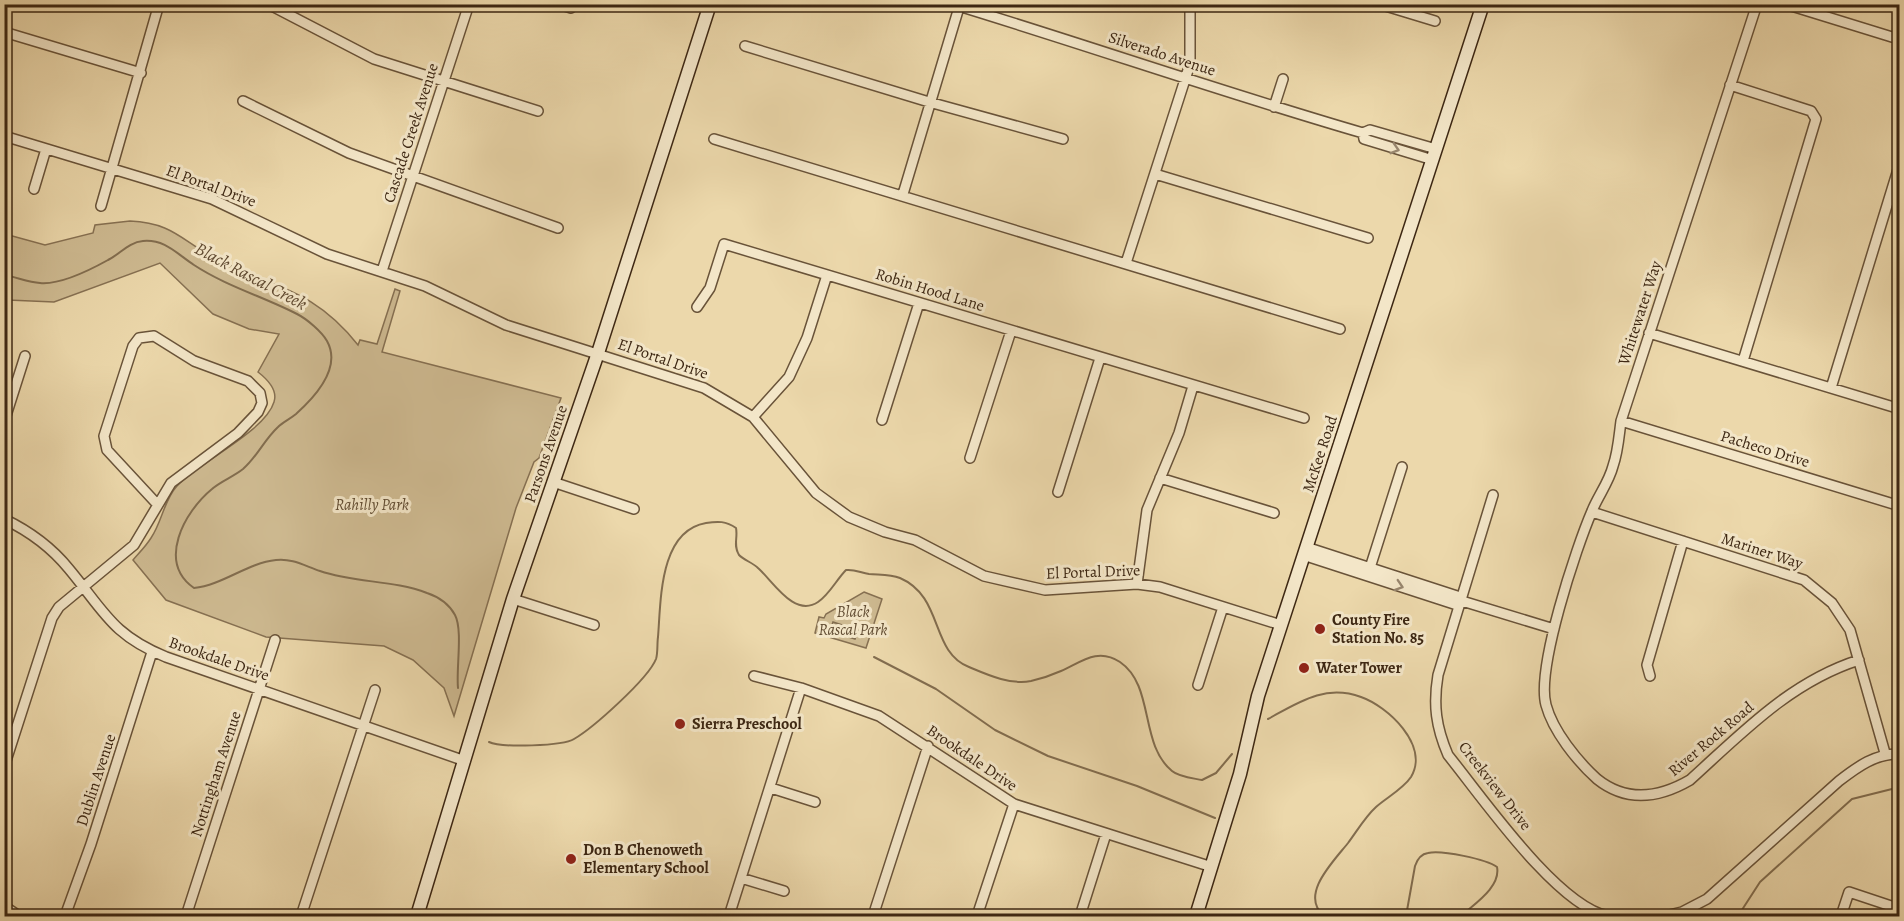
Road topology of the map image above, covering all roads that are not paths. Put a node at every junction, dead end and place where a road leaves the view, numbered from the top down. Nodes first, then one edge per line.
1 (159, 4) edge
2 (268, 4) edge
3 (469, 4) edge
4 (559, 4) edge
5 (710, 4) edge
6 (1190, 4) edge
7 (1378, 4) edge
8 (1483, 4) edge
9 (1756, 4) edge
10 (1785, 4) edge
11 (957, 5) edge
12 (571, 9) dead end
13 (1435, 21) dead end
14 (4, 32) edge
15 (1899, 36) edge
16 (745, 46) dead end
17 (141, 73) junction
18 (1186, 76) junction
19 (1283, 80) dead end
20 (443, 81) junction
21 (1730, 85) junction
22 (243, 100) dead end
23 (929, 102) junction
24 (1274, 107) junction
25 (538, 111) dead end
26 (4, 136) edge
27 (714, 139) dead end
28 (1063, 139) dead end
29 (46, 149) junction
30 (1434, 155) junction
31 (1899, 163) edge
32 (112, 168) junction
33 (1155, 174) junction
34 (414, 175) junction
35 (34, 189) dead end
36 (903, 194) junction
37 (101, 206) dead end
38 (558, 228) dead end
39 (1368, 238) dead end
40 (1126, 263) junction
41 (382, 271) junction
42 (828, 275) junction
43 (920, 303) junction
44 (697, 307) dead end
45 (1340, 329) dead end
46 (1011, 331) junction
47 (1649, 333) junction
48 (598, 353) junction
49 (25, 356) dead end
50 (1100, 358) junction
51 (1743, 361) junction
52 (1193, 386) junction
53 (1831, 388) junction
54 (1899, 409) edge
55 (753, 417) junction
56 (1304, 418) dead end
57 (882, 420) dead end
58 (4, 422) edge
59 (1621, 422) junction
60 (970, 458) dead end
61 (1402, 467) dead end
62 (1160, 478) junction
63 (553, 482) junction
64 (1058, 492) dead end
65 (1493, 495) dead end
66 (157, 504) junction
67 (1899, 506) edge
68 (634, 509) dead end
69 (1592, 512) junction
70 (1274, 513) dead end
71 (4, 519) edge
72 (1683, 541) junction
73 (1305, 551) junction
74 (1369, 572) junction
75 (1137, 584) junction
76 (82, 586) junction
77 (513, 599) junction
78 (1462, 601) junction
79 (1223, 607) junction
80 (1281, 625) junction
81 (594, 626) dead end
82 (1554, 630) junction
83 (275, 640) dead end
84 (152, 652) junction
85 (1858, 660) junction
86 (754, 676) dead end
87 (1650, 676) dead end
88 (1198, 685) dead end
89 (801, 688) junction
90 (258, 689) junction
91 (375, 690) dead end
92 (363, 726) junction
93 (928, 746) junction
94 (8, 748) edge
95 (1885, 753) junction
96 (1899, 754) edge
97 (465, 761) junction
98 (4, 767) edge
99 (771, 788) junction
100 (814, 802) dead end
101 (1014, 804) junction
102 (1106, 834) junction
103 (1212, 867) junction
104 (741, 878) junction
105 (784, 891) dead end
106 (4, 906) edge
107 (1899, 909) edge
108 (18, 916) edge
109 (65, 916) edge
110 (186, 916) edge
111 (301, 916) edge
112 (417, 916) edge
113 (729, 916) edge
114 (873, 916) edge
115 (977, 916) edge
116 (1080, 916) edge
117 (1196, 916) edge
118 (1608, 916) edge
119 (1665, 916) edge
120 (1841, 916) edge

1 - 17 street
2 - 20 street
3 - 20 street, Cascade Creek Avenue
4 - 12 street
5 - 48 street, Parsons Avenue
6 - 18 street
7 - 13 street
8 - 30 street, McKee Road
9 - 21 street, Whitewater Way
10 - 15 street
11 - 18 street, Silverado Avenue
11 - 23 street
14 - 17 street
16 - 23 street
17 - 32 street
18 - 24 street, Silverado Avenue
18 - 33 street
19 - 24 street
20 - 25 street
20 - 34 street, Cascade Creek Avenue
21 - 47 street, Whitewater Way
21 - 51 street
22 - 34 street
23 - 28 street
23 - 36 street
24 - 30 street, Silverado Avenue
26 - 29 street, El Portal Drive
27 - 36 street
29 - 32 street, El Portal Drive
29 - 35 street
30 - 73 street, McKee Road
31 - 53 street
32 - 37 street
32 - 41 street, El Portal Drive
33 - 39 street
33 - 40 street
34 - 38 street
34 - 41 street, Cascade Creek Avenue
36 - 40 street
40 - 45 street
41 - 48 street, El Portal Drive
42 - 43 street, Robin Hood Lane
42 - 44 street, Robin Hood Lane
42 - 55 street
43 - 46 street, Robin Hood Lane
43 - 57 street
46 - 50 street, Robin Hood Lane
46 - 60 street
47 - 51 street
47 - 59 street, Whitewater Way
48 - 55 street, El Portal Drive
48 - 63 street, Parsons Avenue
49 - 58 street
50 - 52 street, Robin Hood Lane
50 - 64 street
51 - 53 street
52 - 56 street, Robin Hood Lane
52 - 62 street
53 - 54 street
55 - 75 street, El Portal Drive
59 - 67 street, Pacheco Drive
59 - 69 street, Whitewater Way
61 - 74 street
62 - 70 street
62 - 75 street
63 - 68 street
63 - 77 street, Parsons Avenue
65 - 78 street, Creekview Drive
66 - 66 street
66 - 76 street
69 - 72 street, Mariner Way
69 - 82 street, Whitewater Way
71 - 76 street, Brookdale Drive
72 - 85 street, Mariner Way
72 - 87 street
73 - 74 street
73 - 80 street, McKee Road
74 - 78 street
75 - 79 street, El Portal Drive
76 - 84 street, Brookdale Drive
76 - 94 street
77 - 81 street
77 - 97 street, Parsons Avenue
78 - 82 street
78 - 118 street, Creekview Drive
79 - 80 street, El Portal Drive
79 - 88 street
80 - 103 street, McKee Road
82 - 85 street, River Rock Road
83 - 90 street, Nottingham Avenue
84 - 90 street, Brookdale Drive
84 - 109 street, Dublin Avenue
85 - 95 street, Mariner Way
86 - 89 street, Brookdale Drive
89 - 93 street, Brookdale Drive
89 - 99 street
90 - 92 street, Brookdale Drive
90 - 110 street, Nottingham Avenue
91 - 92 street
92 - 97 street, Brookdale Drive
92 - 111 street
93 - 101 street, Brookdale Drive
93 - 114 street
94 - 98 street
95 - 96 street
95 - 119 street
97 - 112 street, Parsons Avenue
99 - 100 street
99 - 104 street
101 - 102 street, Brookdale Drive
101 - 115 street
102 - 103 street, Brookdale Drive
102 - 116 street
103 - 117 street, McKee Road
104 - 105 street
104 - 113 street
106 - 108 street
107 - 120 street

